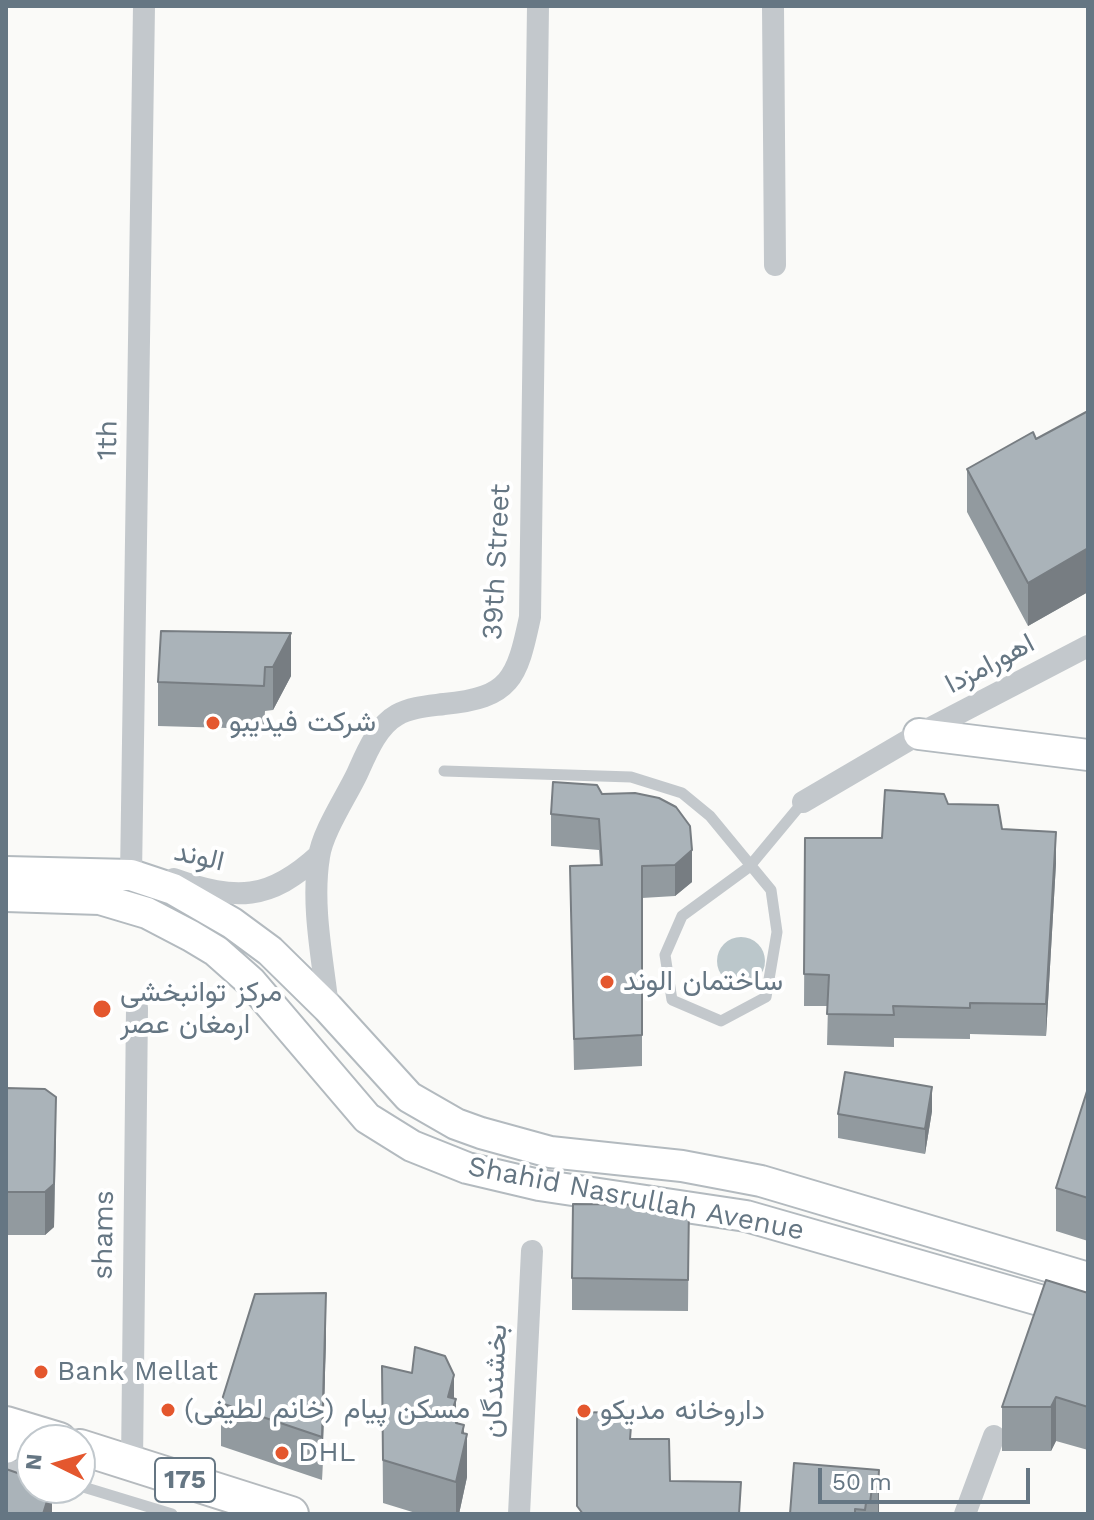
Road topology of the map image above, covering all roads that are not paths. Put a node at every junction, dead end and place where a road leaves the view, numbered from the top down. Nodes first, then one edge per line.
1 (144, 6) edge
2 (538, 6) edge
3 (773, 6) edge
4 (775, 265) dead end
5 (1088, 646) edge
6 (919, 734) junction
7 (1088, 755) edge
8 (444, 771) dead end
9 (803, 802) joint
10 (319, 855) junction
11 (749, 867) junction
12 (6, 872) edge
13 (140, 877) junction
14 (6, 896) edge
15 (125, 906) junction
16 (137, 1008) dead end
17 (328, 1008) junction
18 (532, 1251) dead end
19 (1088, 1278) edge
20 (1088, 1314) edge
21 (994, 1436) dead end
22 (96, 1452) edge
23 (132, 1463) junction
24 (96, 1491) edge
25 (172, 1514) edge
26 (291, 1514) edge
27 (519, 1514) edge
28 (965, 1514) edge

1 - 13 street, 1th
2 - 10 street, 39th Street
3 - 4 street
5 - 6 street, اهورامزدا
6 - 7 main road
6 - 9 street, اهورامزدا
8 - 11 lane
9 - 11 lane
10 - 13 street, الوند
10 - 17 street, 39th Street
11 - 11 lane
12 - 13 main road
13 - 15 main road
13 - 17 main road, Shahid Nasrullah Avenue
14 - 15 main road, Shahid Nasrullah Avenue
15 - 20 main road, Shahid Nasrullah Avenue
16 - 23 street, shams
17 - 19 main road, Shahid Nasrullah Avenue
18 - 27 street, بخشندگان
21 - 28 street
22 - 23 main road, 175
23 - 26 main road, 175
24 - 25 lane

